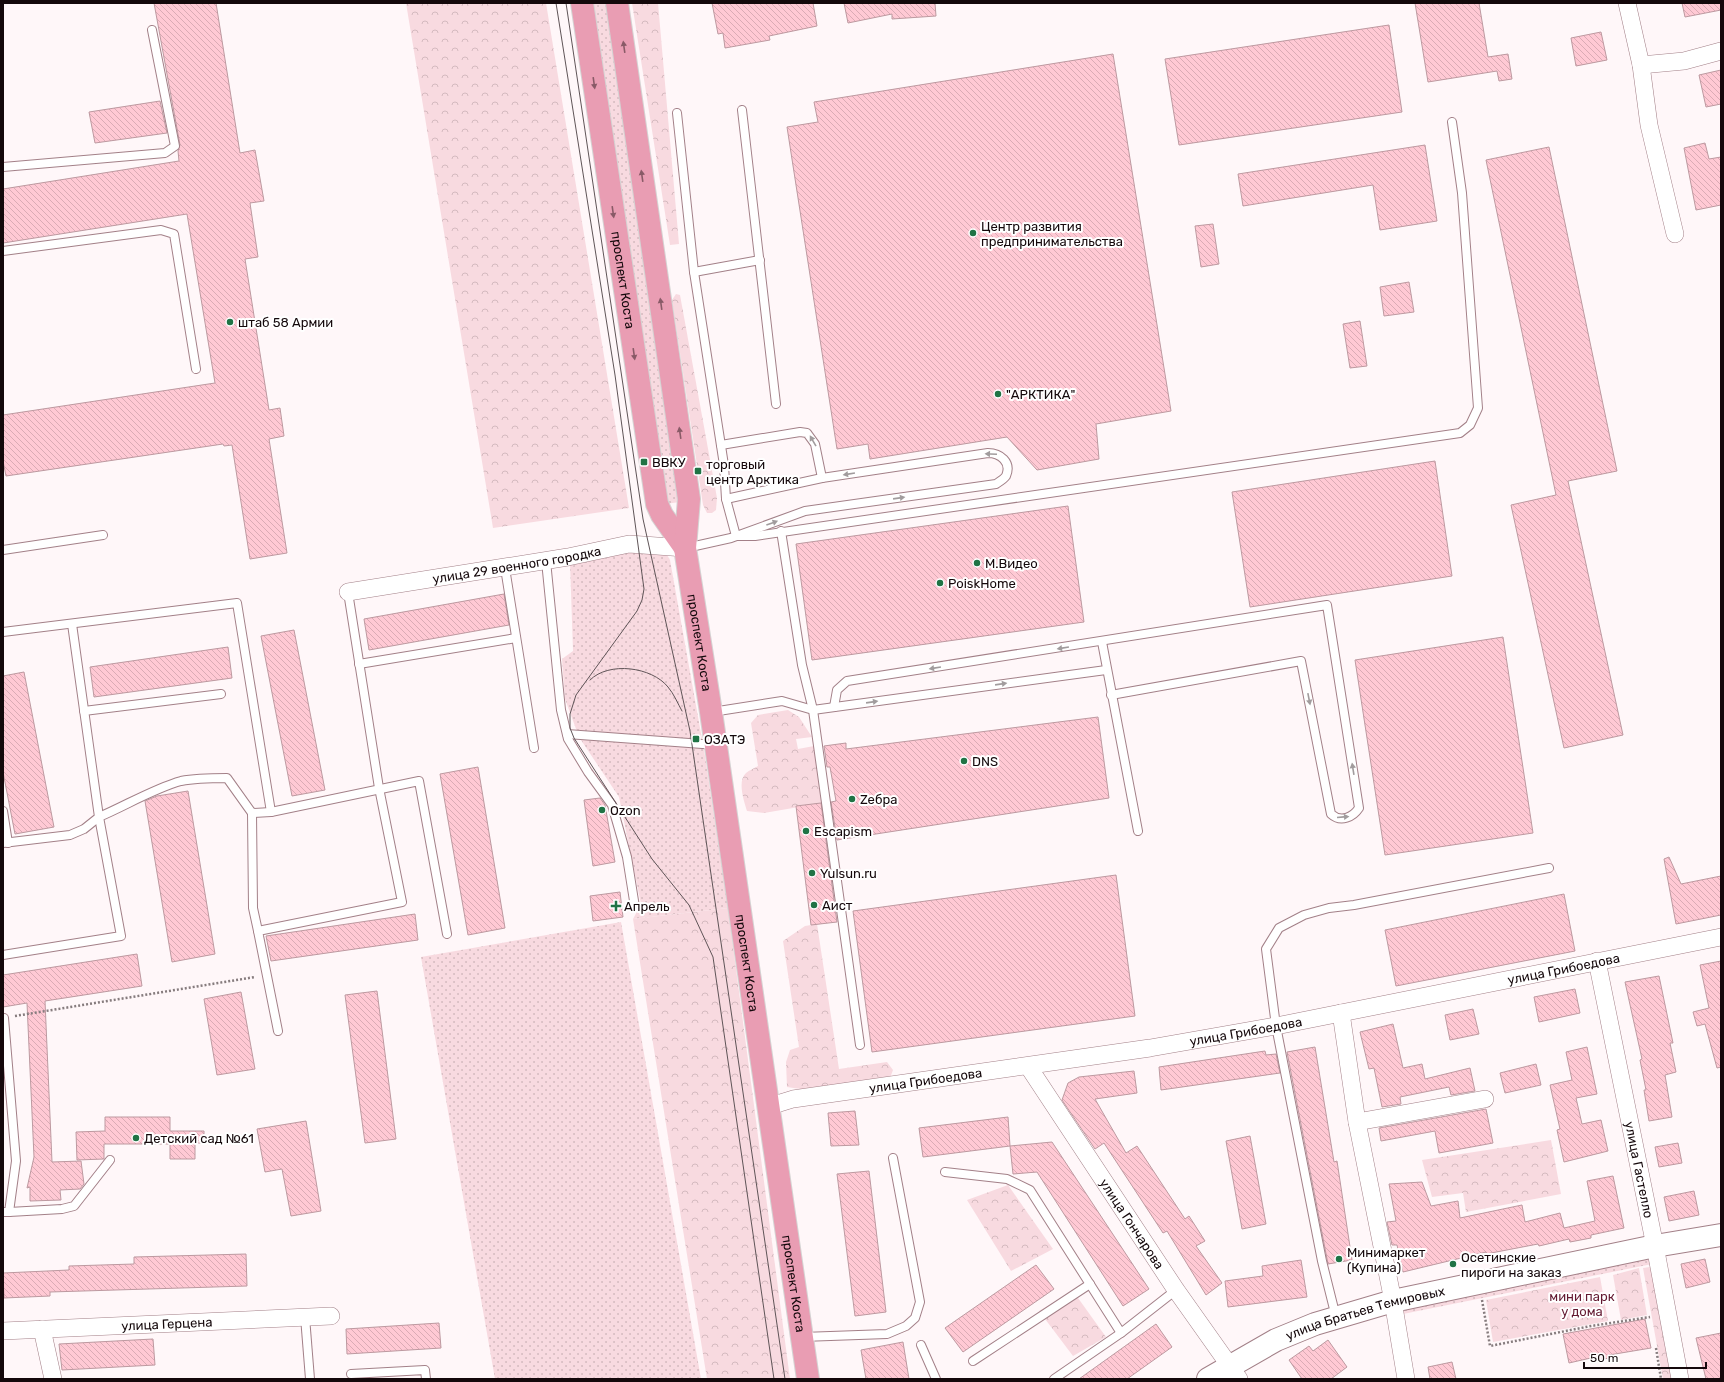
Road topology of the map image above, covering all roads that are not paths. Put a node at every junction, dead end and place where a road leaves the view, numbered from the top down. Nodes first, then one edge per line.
1 (582, 3) edge
2 (617, 3) edge
3 (1627, 3) edge
4 (152, 30) dead end
5 (1721, 51) edge
6 (1641, 65) junction
7 (742, 110) dead end
8 (677, 112) dead end
9 (1452, 122) dead end
10 (3, 167) edge
11 (1675, 234) dead end
12 (3, 251) edge
13 (760, 260) junction
14 (694, 272) junction
15 (196, 369) dead end
16 (776, 404) dead end
17 (721, 445) junction
18 (822, 478) junction
19 (726, 499) junction
20 (781, 531) junction
21 (103, 535) dead end
22 (736, 536) junction
23 (685, 548) junction
24 (3, 550) edge
25 (546, 561) junction
26 (505, 568) junction
27 (348, 592) joint
28 (72, 624) junction
29 (3, 632) edge
30 (516, 638) junction
31 (1102, 642) junction
32 (359, 664) junction
33 (1106, 670) junction
34 (221, 694) dead end
35 (1111, 695) junction
36 (834, 707) junction
37 (812, 710) junction
38 (84, 711) junction
39 (712, 712) junction
40 (566, 734) junction
41 (716, 746) junction
42 (534, 748) dead end
43 (379, 788) junction
44 (3, 812) edge
45 (271, 812) junction
46 (252, 813) junction
47 (99, 817) junction
48 (1138, 831) dead end
49 (6, 843) edge
50 (1549, 868) dead end
51 (635, 907) dead end
52 (258, 931) junction
53 (447, 934) dead end
54 (1721, 937) edge
55 (3, 955) edge
56 (1596, 961) junction
57 (1341, 1013) junction
58 (4, 1018) road end
59 (1276, 1026) junction
60 (278, 1031) dead end
61 (860, 1045) dead end
62 (1028, 1066) junction
63 (1485, 1099) dead end
64 (767, 1107) junction
65 (1358, 1122) junction
66 (893, 1158) dead end
67 (110, 1160) dead end
68 (945, 1172) dead end
69 (6, 1212) edge
70 (1721, 1235) edge
71 (1655, 1246) junction
72 (1090, 1284) junction
73 (1176, 1290) junction
74 (1393, 1301) junction
75 (331, 1316) dead end
76 (305, 1317) junction
77 (1336, 1318) junction
78 (42, 1329) junction
79 (3, 1331) edge
80 (1121, 1333) junction
81 (802, 1338) junction
82 (921, 1345) dead end
83 (973, 1362) dead end
84 (1234, 1372) edge
85 (351, 1374) dead end
86 (53, 1379) edge
87 (310, 1379) edge
88 (426, 1379) edge
89 (808, 1379) edge
90 (936, 1379) edge
91 (1054, 1379) edge
92 (1208, 1379) edge
93 (1406, 1379) edge
94 (1680, 1379) edge

1 -> 23 main road, проспект Коста
23 -> 2 main road, проспект Коста
3 - 6 street
4 - 10 lane
5 - 6 street
6 - 11 street
7 - 13 lane
8 - 14 lane
9 - 20 lane
12 - 15 lane
13 - 14 lane
13 - 16 lane
14 - 17 lane
18 -> 17 lane
17 - 19 lane
18 - 19 lane
22 -> 18 lane
19 - 22 lane
20 - 22 lane
20 - 37 lane
21 - 24 lane
22 - 23 lane
23 - 25 street, улица 29 военного городка
23 - 39 main road, проспект Коста
25 - 26 street, улица 29 военного городка
25 - 40 lane
26 - 27 street, улица 29 военного городка
26 - 30 lane
27 - 32 lane
28 - 29 lane
28 - 38 lane
28 - 45 lane
30 - 32 lane
30 - 42 lane
31 - 33 lane
35 -> 31 lane
31 -> 36 lane
32 - 43 lane
33 - 35 lane
36 -> 33 lane
34 - 38 lane
35 - 48 lane
36 - 37 lane
37 - 39 lane
37 - 61 lane
38 - 47 lane
39 - 41 main road, проспект Коста
40 - 41 lane
40 - 51 lane
41 - 64 main road, проспект Коста
43 - 45 lane
43 - 52 lane
43 - 53 lane
44 - 49 lane
45 - 46 lane
46 - 47 lane
46 - 52 lane
47 - 49 lane
47 - 55 lane
50 - 59 lane
52 - 60 lane
54 - 56 street, улица Грибоедова
56 - 57 street, улица Грибоедова
56 - 71 street, улица Гастелло
57 - 59 street, улица Грибоедова
57 - 65 street
58 - 69 lane
59 - 62 street, улица Грибоедова
59 - 77 lane
62 - 64 street, улица Грибоедова
62 - 73 street, улица Гончарова
63 - 65 street
64 - 81 main road, проспект Коста
65 - 74 street
66 - 81 lane
67 - 69 lane
68 - 72 lane
70 - 71 street, улица Братьев Темировых
71 - 74 street, улица Братьев Темировых
71 - 94 street, улица Гастелло
72 - 80 lane
72 - 83 lane
73 - 80 lane
73 - 84 street, улица Гончарова
74 - 77 street, улица Братьев Темировых
74 - 93 street
75 - 76 street, улица Герцена
76 - 78 street, улица Герцена
76 - 87 lane
77 - 84 street, улица Братьев Темировых
78 - 79 street, улица Герцена
78 - 86 street
80 - 91 lane
81 - 89 main road, проспект Коста
82 - 90 lane
84 - 92 street, улица Братьев Темировых
85 - 88 lane

